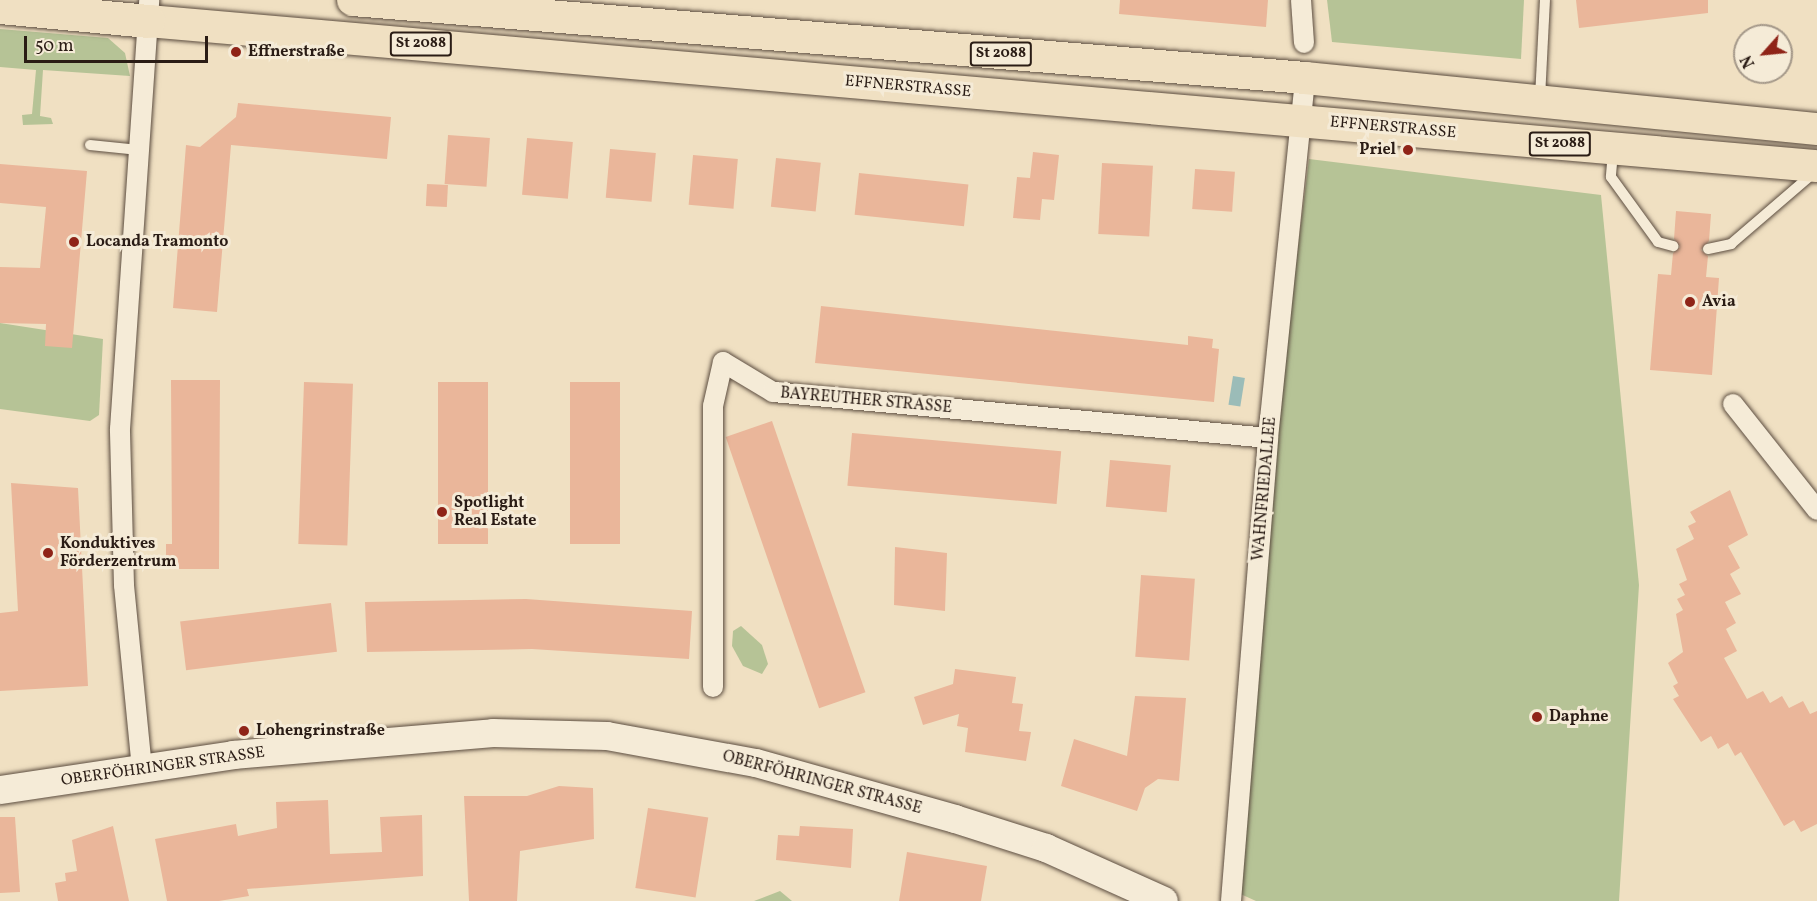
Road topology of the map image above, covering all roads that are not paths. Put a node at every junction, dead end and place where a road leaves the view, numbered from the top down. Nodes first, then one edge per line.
1 (352, 0) edge
2 (1301, 0) edge
3 (1545, 0) edge
4 (0, 8) edge
5 (148, 10) edge
6 (1304, 43) dead end
7 (1305, 78) junction
8 (1540, 104) junction
9 (1304, 120) junction
10 (1817, 129) edge
11 (90, 145) dead end
12 (1613, 148) junction
13 (139, 150) junction
14 (1817, 168) edge
15 (1674, 246) dead end
16 (1708, 249) dead end
17 (1732, 404) dead end
18 (1268, 438) junction
19 (1817, 510) edge
20 (713, 687) dead end
21 (142, 769) junction
22 (0, 790) edge
23 (1164, 901) edge
24 (1231, 901) edge

1 - 7 main road, St 2088
2 - 6 street
3 - 8 lane
4 - 5 highway, EFFNERSTRASSE / St 2088
5 - 9 main road, EFFNERSTRASSE / St 2088
5 - 13 street
7 - 8 main road, St 2088
7 - 9 street, WAHNFRIEDALLEE
8 - 10 main road, St 2088
9 - 12 main road, EFFNERSTRASSE / St 2088
9 - 18 street, WAHNFRIEDALLEE
11 - 13 lane
12 - 14 main road, EFFNERSTRASSE / St 2088
12 - 15 lane
13 - 21 street
14 - 16 lane
17 - 19 street
18 - 20 street, BAYREUTHER STRASSE
18 - 24 street, WAHNFRIEDALLEE
21 - 22 main road, OBERFÖHRINGER STRASSE
21 - 23 main road, OBERFÖHRINGER STRASSE

